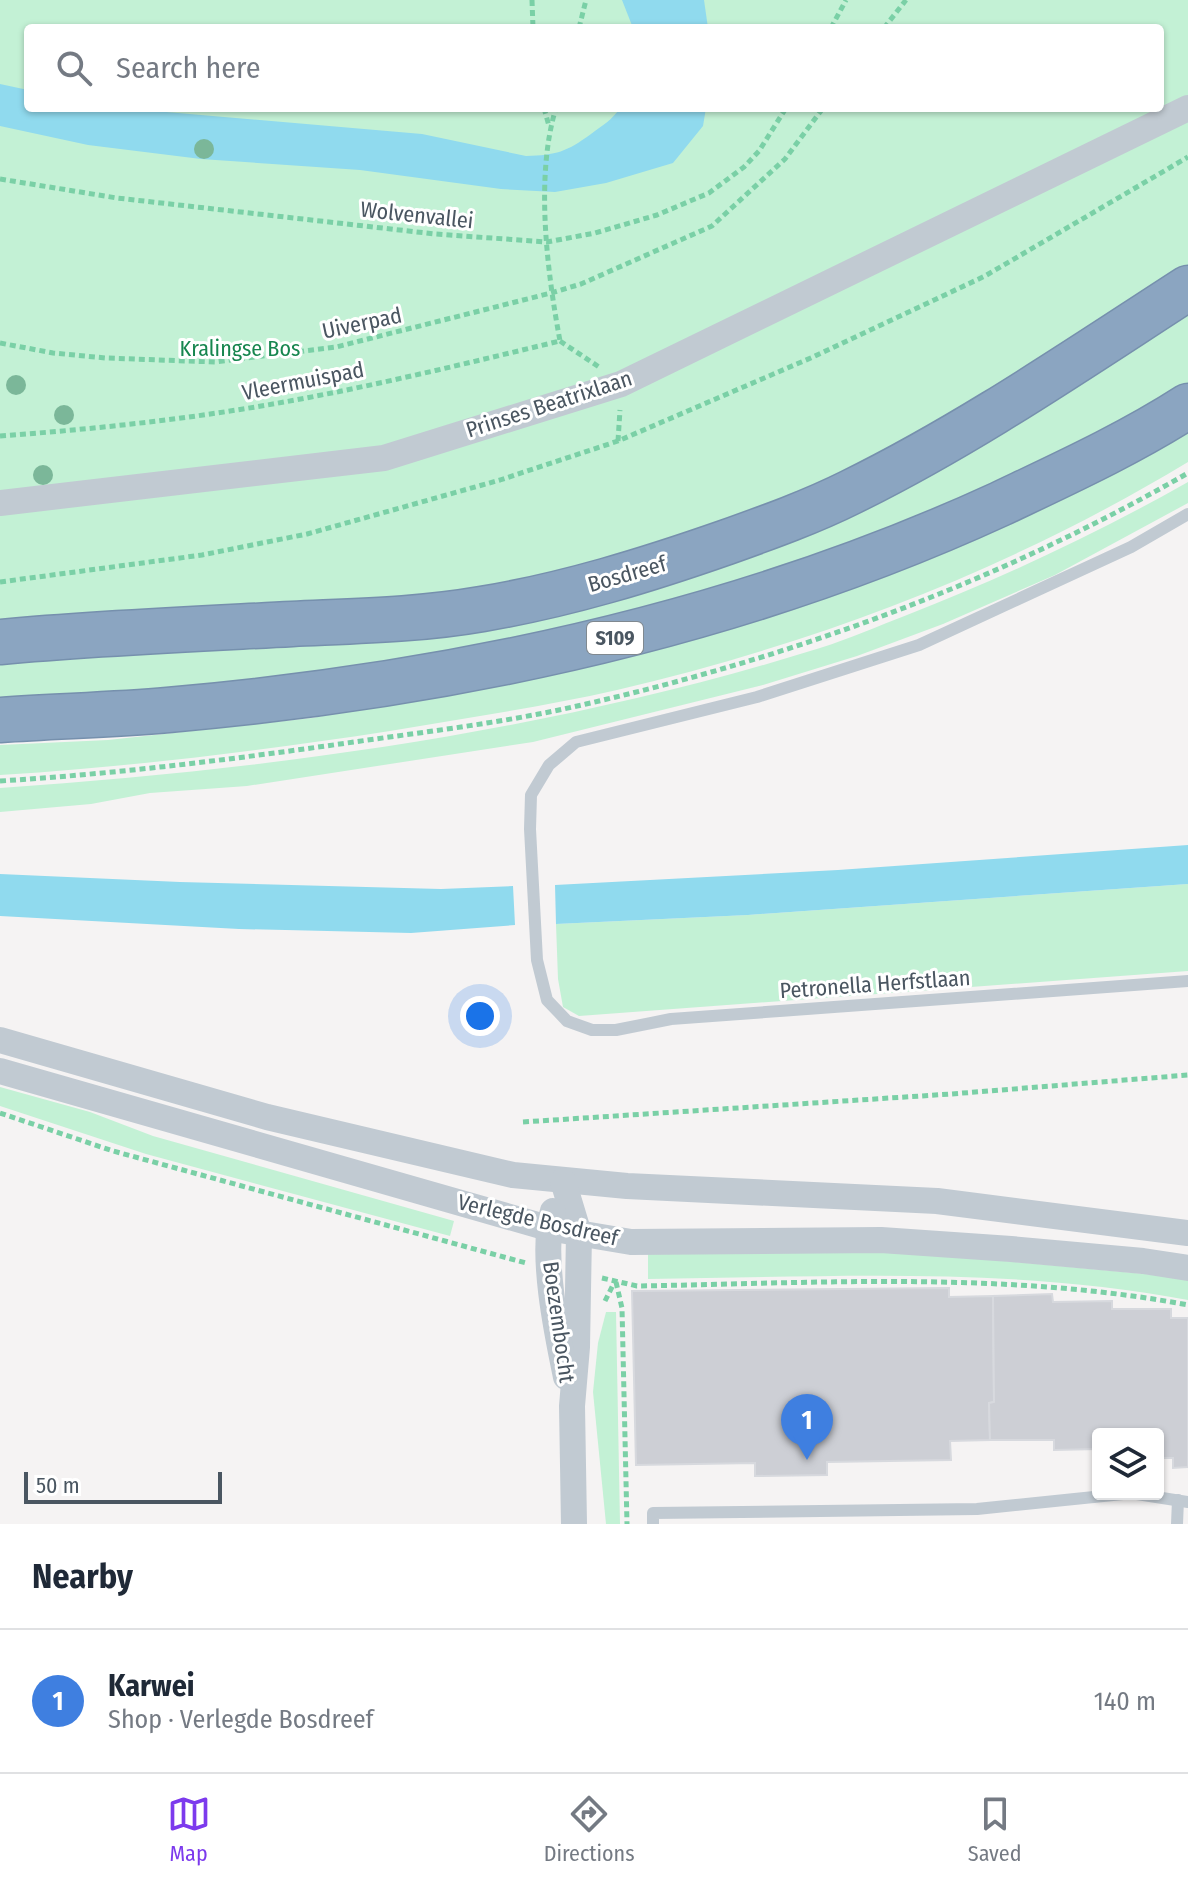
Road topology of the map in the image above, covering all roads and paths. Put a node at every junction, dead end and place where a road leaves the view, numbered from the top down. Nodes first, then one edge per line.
1 (532, 0) edge
2 (586, 0) edge
3 (846, 0) edge
4 (906, 0) edge
5 (533, 24) edge
6 (580, 24) edge
7 (833, 24) edge
8 (887, 24) edge
9 (1188, 108) edge
10 (545, 112) edge
11 (555, 112) edge
12 (783, 112) edge
13 (820, 112) edge
14 (550, 128) junction
15 (0, 179) edge
16 (547, 242) junction
17 (1188, 288) edge
18 (551, 293) junction
19 (560, 341) junction
20 (0, 343) edge
21 (621, 384) junction
22 (1188, 406) edge
23 (0, 436) edge
24 (0, 503) edge
25 (1188, 514) edge
26 (0, 642) edge
27 (0, 720) edge
28 (1188, 981) edge
29 (0, 1040) edge
30 (0, 1071) edge
31 (1188, 1075) edge
32 (0, 1113) edge
33 (523, 1122) dead end
34 (563, 1181) junction
35 (548, 1228) junction
36 (1188, 1233) edge
37 (579, 1234) junction
38 (515, 1261) dead end
39 (1188, 1268) edge
40 (1188, 1305) edge
41 (572, 1406) junction
42 (1092, 1497) edge
43 (1183, 1501) edge
44 (977, 1509) junction
45 (574, 1524) edge
46 (627, 1524) edge
47 (653, 1524) edge
48 (977, 1524) edge
49 (1177, 1524) edge

1 - 5 path
2 - 6 path
3 - 7 path
4 - 8 path
9 - 21 street, Prinses Beatrixlaan
10 - 14 path
11 - 14 path
12 - 16 path, Wolvenvallei
13 - 18 path, Uiverpad
14 - 16 path
15 - 16 path, Wolvenvallei
16 - 18 path
17 - 26 highway, Bosdreef
18 - 19 path
18 - 20 path, Uiverpad
19 - 21 path
19 - 23 path, Vleermuispad
21 - 24 street, Prinses Beatrixlaan
22 - 27 highway, S109
25 - 28 lane, Petronella Herfstlaan
29 - 34 street, Verlegde Bosdreef
30 - 35 street, Verlegde Bosdreef
31 - 33 path
32 - 38 path, Verlegde Bosdreef
34 - 35 street, Boezembocht
34 - 36 street, Verlegde Bosdreef
34 - 37 street, Boezembocht
35 - 37 street, Verlegde Bosdreef
35 - 41 street, Boezembocht
37 - 39 street, Verlegde Bosdreef
37 - 41 street, Boezembocht
40 - 46 path, Verlegde Bosdreef
41 - 45 street, Boezembocht
42 - 44 lane
43 - 49 lane
44 - 47 lane
44 - 48 lane

